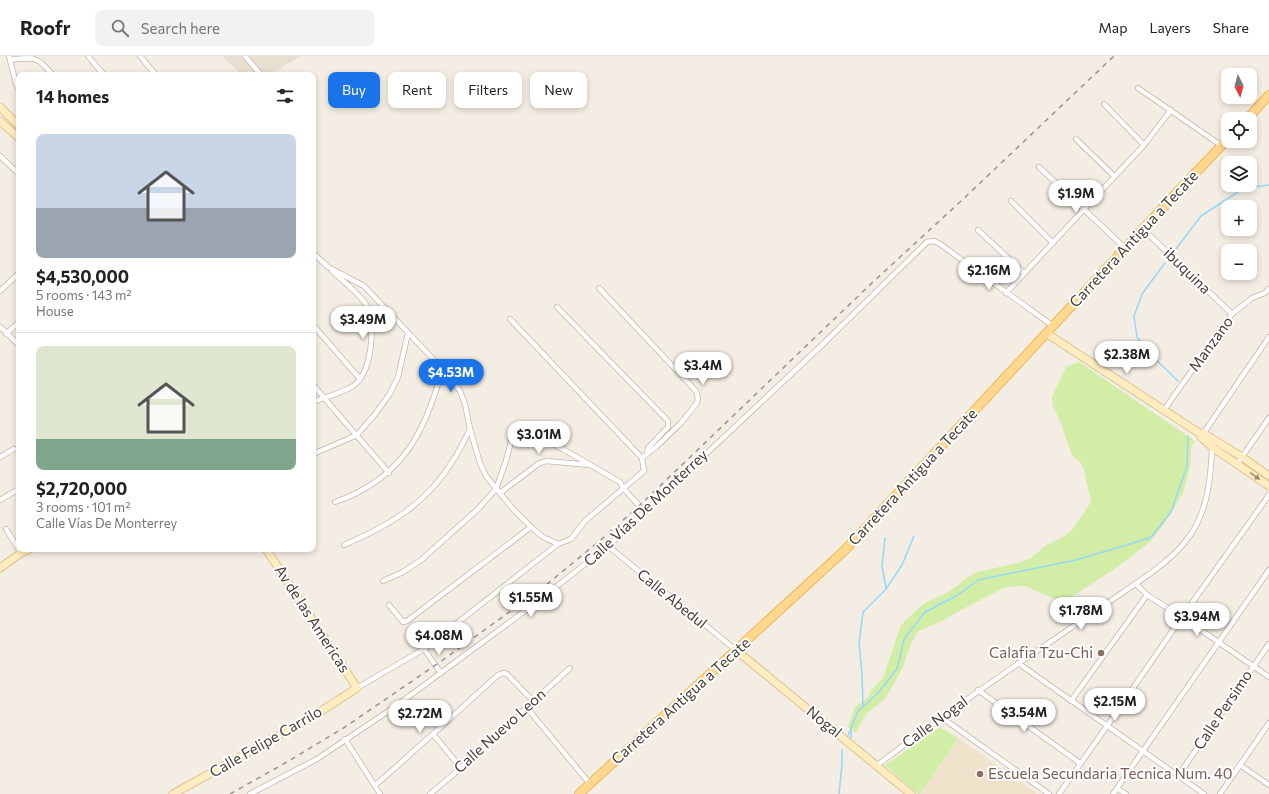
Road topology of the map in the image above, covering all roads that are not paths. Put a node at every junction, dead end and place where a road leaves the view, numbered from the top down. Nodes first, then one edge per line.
1 (88, 56) edge
2 (140, 56) edge
3 (245, 56) edge
4 (9, 58) edge
5 (50, 72) edge
6 (101, 72) edge
7 (153, 72) edge
8 (258, 72) edge
9 (16, 84) edge
10 (1138, 88) dead end
11 (1269, 95) edge
12 (1104, 104) dead end
13 (0, 107) edge
14 (1171, 110) junction
15 (1253, 112) edge
16 (16, 123) edge
17 (1, 124) edge
18 (16, 136) edge
19 (1076, 139) dead end
20 (1221, 145) edge
21 (1144, 146) junction
22 (1221, 147) edge
23 (0, 156) edge
24 (1039, 167) dead end
25 (16, 171) edge
26 (1114, 176) junction
27 (1011, 201) dead end
28 (1084, 210) junction
29 (1143, 229) junction
30 (978, 230) dead end
31 (1053, 243) junction
32 (1125, 248) junction
33 (316, 256) edge
34 (328, 268) junction
35 (1024, 272) junction
36 (16, 276) edge
37 (599, 288) dead end
38 (0, 291) edge
39 (1006, 293) junction
40 (1268, 293) edge
41 (557, 307) dead end
42 (1232, 314) junction
43 (510, 319) dead end
44 (16, 325) edge
45 (1053, 326) junction
46 (0, 327) edge
47 (316, 328) edge
48 (408, 333) junction
49 (1046, 333) junction
50 (6, 334) junction
51 (1269, 337) edge
52 (16, 342) edge
53 (442, 370) junction
54 (360, 379) junction
55 (316, 388) edge
56 (325, 398) junction
57 (316, 401) edge
58 (1164, 410) junction
59 (1269, 418) edge
60 (470, 430) junction
61 (1201, 434) junction
62 (357, 436) junction
63 (1212, 447) junction
64 (14, 449) dead end
65 (316, 453) edge
66 (647, 453) junction
67 (0, 457) edge
68 (1242, 457) junction
69 (642, 458) junction
70 (1237, 464) junction
71 (592, 465) junction
72 (389, 473) junction
73 (1269, 476) edge
74 (1269, 486) edge
75 (623, 488) junction
76 (496, 489) junction
77 (16, 491) edge
78 (500, 493) junction
79 (1269, 495) edge
80 (0, 500) edge
81 (335, 502) dead end
82 (645, 512) junction
83 (531, 527) junction
84 (6, 529) dead end
85 (558, 544) junction
86 (16, 545) edge
87 (344, 545) dead end
88 (608, 546) junction
89 (268, 552) edge
90 (21, 553) edge
91 (0, 568) edge
92 (1269, 570) edge
93 (383, 581) dead end
94 (1136, 584) junction
95 (1147, 595) junction
96 (389, 606) dead end
97 (1182, 617) junction
98 (1219, 643) junction
99 (1269, 644) edge
100 (424, 649) junction
101 (736, 651) junction
102 (1018, 663) junction
103 (1253, 667) junction
104 (570, 668) dead end
105 (441, 673) junction
106 (1269, 677) edge
107 (358, 688) junction
108 (978, 690) junction
109 (533, 701) junction
110 (1071, 701) junction
111 (528, 708) junction
112 (941, 717) junction
113 (1269, 723) edge
114 (1107, 726) junction
115 (1267, 730) edge
116 (433, 734) junction
117 (345, 739) junction
118 (1142, 751) junction
119 (1080, 763) junction
120 (1240, 765) junction
121 (876, 766) junction
122 (461, 768) junction
123 (1178, 776) junction
124 (590, 784) junction
125 (375, 785) junction
126 (1269, 785) edge
127 (1117, 788) junction
128 (176, 793) edge
129 (250, 794) edge
130 (380, 794) edge
131 (430, 794) edge
132 (579, 794) edge
133 (911, 794) edge
134 (1050, 794) edge
135 (1059, 794) edge
136 (1113, 794) edge
137 (1126, 794) edge
138 (1204, 794) edge
139 (1220, 794) edge

1 - 6 street
2 - 7 street
3 - 8 street
4 - 5 street
4 - 9 street
10 - 14 street
11 - 15 main road
12 - 21 street
13 - 16 street
14 - 20 street
14 - 21 street
17 - 18 street
19 - 26 street
21 - 26 street
22 - 29 main road, Carretera Antigua a Tecate
23 - 25 street
24 - 28 street
26 - 28 street
27 - 31 street
28 - 31 street
28 - 32 street
29 - 32 main road, Carretera Antigua a Tecate
29 - 42 street, ibuquina
30 - 35 street
31 - 35 street
32 - 45 main road, Carretera Antigua a Tecate
33 - 34 street
34 - 48 street
34 - 54 street
35 - 39 street
36 - 38 street
37 - 66 street
39 - 45 street
39 - 82 street, Calle Vías De Monterrey
40 - 42 street, Manzano
41 - 66 street
42 - 58 street, Manzano
43 - 69 street
44 - 50 street
45 - 49 main road, Carretera Antigua a Tecate
46 - 50 street
47 - 54 street
48 - 53 street
48 - 62 street
49 - 58 street
49 - 101 main road, Carretera Antigua a Tecate
50 - 52 street
51 - 61 street
53 - 60 street
53 - 72 street
54 - 56 street
55 - 56 street
56 - 57 street
56 - 62 street
58 - 61 street
59 - 68 street
60 - 76 street
60 - 87 street
61 - 63 street
61 - 68 street
62 - 65 street
62 - 72 street
63 - 70 street
63 - 94 street, Calle Nogal
64 - 67 street
66 - 69 street
68 - 70 street
68 - 73 street
69 - 75 street
70 -> 74 street
71 - 75 street
71 - 76 street
71 - 78 street
72 - 81 street
75 - 82 street
75 - 85 street
76 - 78 street
76 - 93 street
77 - 80 street
78 - 83 street
79 - 97 street
82 - 88 street, Calle Vías De Monterrey
83 - 85 street
83 - 96 street
84 - 86 street
85 - 100 street
88 - 101 street, Calle Abedul
88 - 105 street, Calle Vías De Monterrey
89 - 107 street, Av de las Americas
90 - 91 street
92 - 98 street
94 - 95 street
94 - 102 street, Calle Nogal
95 - 97 street
95 - 110 street
97 - 98 street
97 - 114 street
98 - 103 street
98 - 118 street
99 - 103 street, Calle Persimo
100 - 105 street
100 - 107 street
101 - 121 street, Nogal
101 - 124 main road, Carretera Antigua a Tecate
102 - 108 street, Calle Nogal
102 - 110 street
103 - 106 street
103 - 123 street, Calle Persimo
104 - 109 street, Calle Nuevo Leon
105 - 117 street, Calle Vías De Monterrey
107 - 128 street, Calle Felipe Carrilo
108 - 112 street, Calle Nogal
108 - 119 street
109 - 111 street, Calle Nuevo Leon
109 - 116 street
110 - 114 street
111 - 122 street, Calle Nuevo Leon
111 - 124 street
112 - 121 street, Calle Nogal
112 - 134 street
113 - 115 street
114 - 118 street
114 - 119 street
115 - 120 street
116 - 122 street
116 - 125 street
117 - 125 street
117 - 129 street, Calle Vías De Monterrey
118 - 123 street
118 - 127 street
119 - 135 street
120 - 126 street
120 - 139 street
121 - 133 street, Nogal
122 - 131 street, Calle Nuevo Leon
123 - 138 street
124 - 132 main road, Carretera Antigua a Tecate
125 - 130 street
127 - 136 street
127 - 137 street

